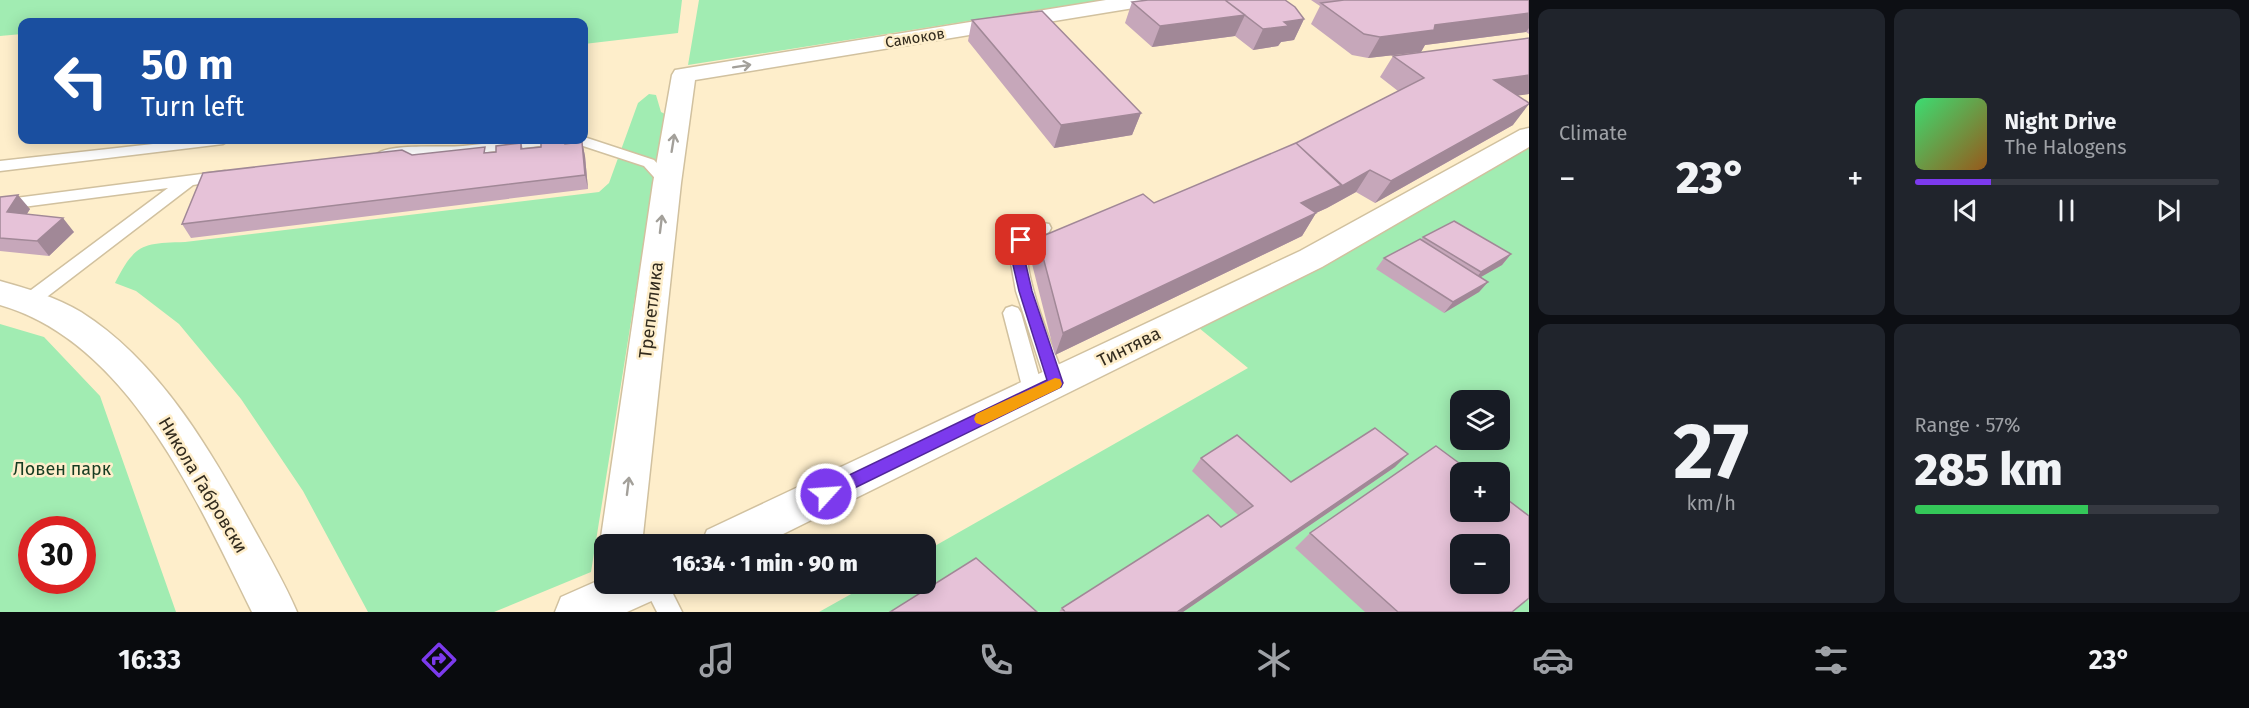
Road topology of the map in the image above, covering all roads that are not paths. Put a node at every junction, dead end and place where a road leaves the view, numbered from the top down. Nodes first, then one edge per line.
1 (1146, 0) edge
2 (684, 75) joint
3 (1529, 136) edge
4 (588, 143) edge
5 (189, 144) edge
6 (478, 144) edge
7 (458, 145) edge
8 (364, 158) edge
9 (0, 166) edge
10 (236, 174) edge
11 (189, 180) junction
12 (667, 183) junction
13 (0, 205) edge
14 (1043, 228) dead end
15 (15, 297) edge
16 (1012, 313) dead end
17 (1045, 388) junction
18 (622, 534) edge
19 (743, 534) edge
20 (660, 594) edge
21 (275, 612) edge
22 (670, 612) edge

2 -> 1 street, Самоков
12 -> 2 street, Трепетлика
3 - 17 street, Тинтява
4 - 12 lane
5 - 9 lane
6 - 7 lane
7 - 8 lane
10 - 11 lane
11 - 13 lane
11 - 15 lane
18 -> 12 street, Трепетлика
14 - 17 lane
15 - 21 street, Никола Габровски
16 - 17 lane
17 - 19 street, Тинтява
20 - 22 lane

